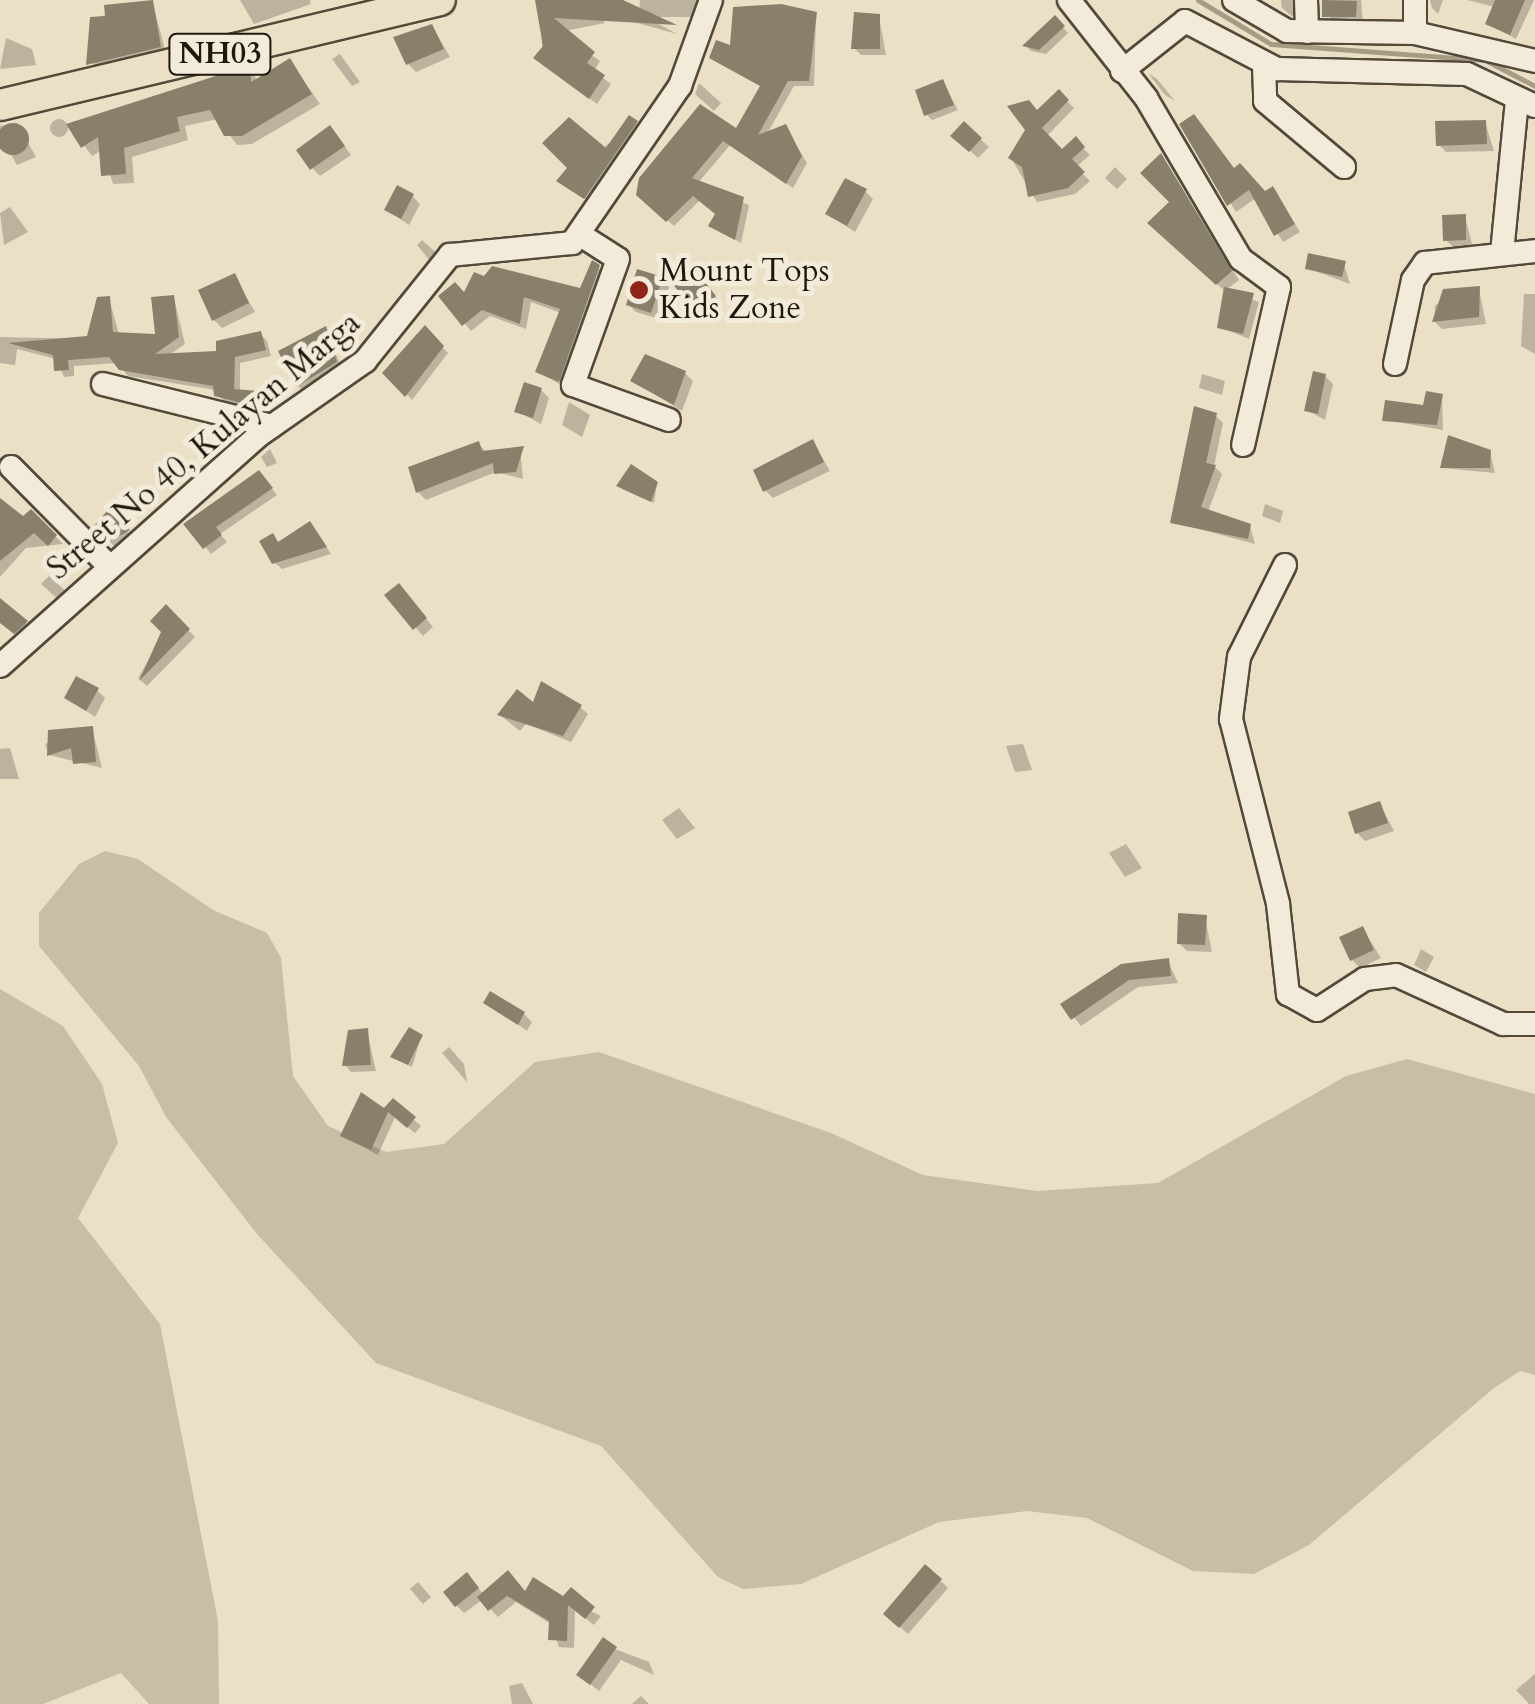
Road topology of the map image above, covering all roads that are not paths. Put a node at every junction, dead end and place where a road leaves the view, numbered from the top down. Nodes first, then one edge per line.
1 (440, 0) edge
2 (711, 0) edge
3 (1068, 0) edge
4 (1234, 0) edge
5 (1306, 0) edge
6 (1415, 0) edge
7 (1307, 32) junction
8 (1416, 34) junction
9 (1535, 60) edge
10 (1264, 65) junction
11 (1122, 71) junction
12 (0, 104) edge
13 (1526, 104) edge
14 (1344, 168) dead end
15 (579, 234) junction
16 (1535, 251) edge
17 (1502, 253) junction
18 (1395, 364) dead end
19 (103, 384) dead end
20 (669, 420) dead end
21 (272, 426) junction
22 (1244, 446) dead end
23 (12, 467) dead end
24 (1285, 565) dead end
25 (109, 566) junction
26 (0, 666) edge
27 (1535, 1024) edge

1 - 12 main road, NH03
2 - 15 street
3 - 11 street
4 - 7 street
5 - 7 street
6 - 8 street
7 - 8 street
8 - 9 street
10 - 11 street
10 - 13 street
10 - 14 street
11 - 22 street
13 - 17 street
15 - 20 street
15 - 21 street, Street No 40, Kulayan Marga
16 - 17 street
17 - 18 street
19 - 21 street
21 - 25 street, Street No 40, Kulayan Marga
23 - 25 street
24 - 27 street
25 - 26 street, Street No 40, Kulayan Marga

